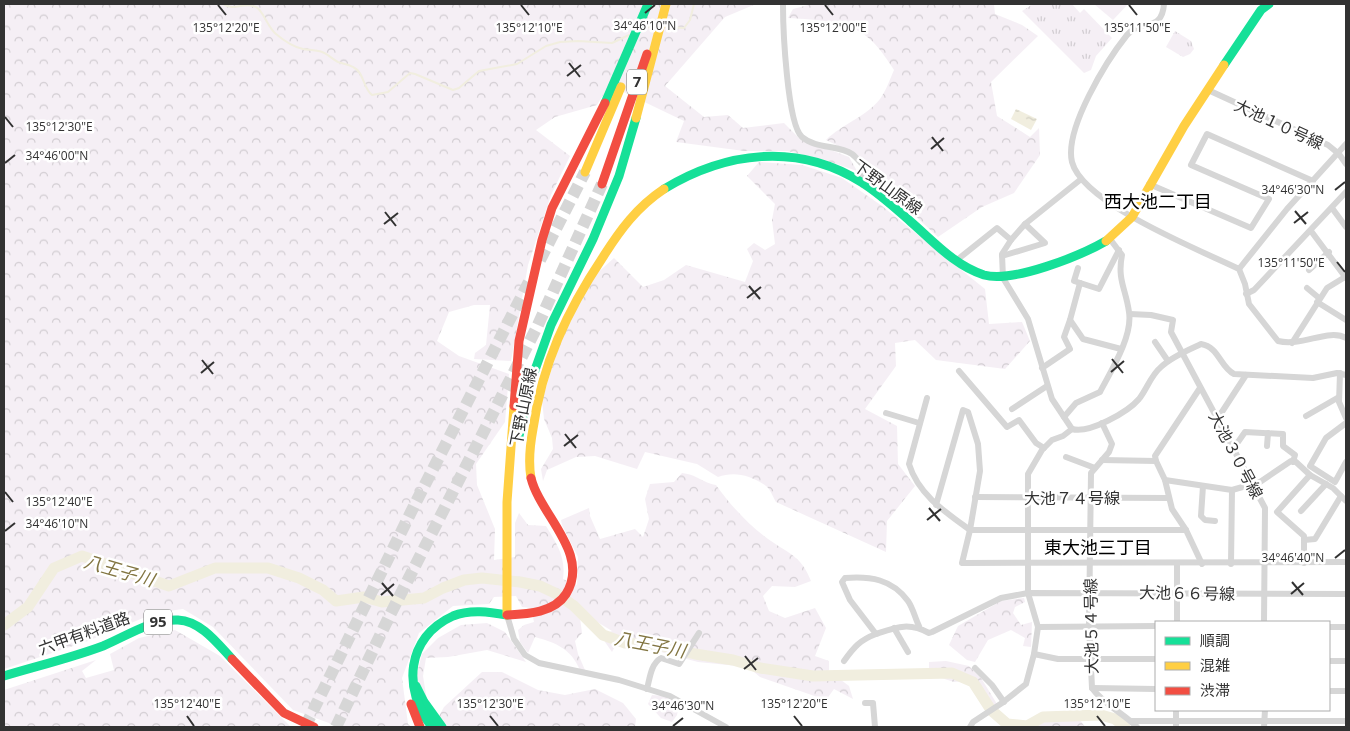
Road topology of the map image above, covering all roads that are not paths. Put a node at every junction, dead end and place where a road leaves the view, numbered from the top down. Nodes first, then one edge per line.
1 (650, 4) edge
2 (665, 4) edge
3 (1164, 4) edge
4 (1269, 4) edge
5 (783, 5) dead end
6 (1208, 90) junction
7 (1346, 144) edge
8 (1339, 154) junction
9 (1346, 164) edge
10 (585, 172) tunnel mouth
11 (1080, 180) junction
12 (1313, 181) junction
13 (602, 184) tunnel mouth
14 (1149, 184) junction
15 (863, 185) junction
16 (1346, 192) edge
17 (1332, 208) junction
18 (1132, 217) junction
19 (1025, 224) junction
20 (1346, 227) edge
21 (1311, 231) junction
22 (1110, 239) junction
23 (1011, 240) junction
24 (1119, 250) junction
25 (1329, 252) junction
26 (1002, 256) junction
27 (957, 260) junction
28 (1078, 268) dead end
29 (1239, 269) junction
30 (1309, 270) dead end
31 (1346, 277) edge
32 (1003, 278) junction
33 (1080, 283) junction
34 (1307, 288) dead end
35 (1246, 294) junction
36 (1318, 300) junction
37 (1130, 314) junction
38 (1070, 320) junction
39 (1346, 320) edge
40 (1346, 338) edge
41 (1155, 342) dead end
42 (1292, 343) junction
43 (1121, 349) junction
44 (1182, 354) junction
45 (1168, 361) junction
46 (1042, 368) junction
47 (959, 371) dead end
48 (1343, 374) edge
49 (1246, 375) junction
50 (1047, 386) junction
51 (1200, 388) junction
52 (1339, 397) junction
53 (926, 398) dead end
54 (1012, 409) dead end
55 (886, 413) dead end
56 (1306, 416) dead end
57 (1064, 417) junction
58 (1218, 418) junction
59 (1346, 418) edge
60 (919, 423) junction
61 (1102, 423) junction
62 (1346, 423) edge
63 (1072, 429) junction
64 (1268, 433) junction
65 (1232, 445) junction
66 (1267, 446) dead end
67 (1044, 448) junction
68 (1066, 457) dead end
69 (1102, 460) junction
70 (1156, 461) junction
71 (1293, 462) junction
72 (1346, 462) edge
73 (1095, 468) junction
74 (1310, 475) junction
75 (1165, 480) junction
76 (1326, 484) junction
77 (1252, 485) junction
78 (1203, 486) junction
79 (1232, 490) junction
80 (975, 497) junction
81 (1028, 498) junction
82 (1090, 498) junction
83 (1169, 498) junction
84 (1344, 499) edge
85 (507, 502) junction
86 (936, 505) junction
87 (1265, 511) junction
88 (1301, 511) dead end
89 (1278, 512) junction
90 (1215, 521) dead end
91 (970, 530) junction
92 (1090, 530) junction
93 (1186, 530) junction
94 (1028, 531) junction
95 (1304, 540) junction
96 (1346, 562) edge
97 (1028, 563) junction
98 (1090, 563) junction
99 (1264, 563) junction
100 (1304, 563) junction
101 (1177, 564) junction
102 (1202, 564) junction
103 (1232, 564) junction
104 (1090, 592) junction
105 (1028, 593) junction
106 (1177, 593) junction
107 (1264, 594) junction
108 (1346, 594) edge
109 (507, 614) junction
110 (1176, 621) edge
111 (1264, 621) edge
112 (919, 626) junction
113 (1089, 626) junction
114 (1155, 626) edge
115 (1038, 627) junction
116 (1330, 627) edge
117 (1346, 627) edge
118 (894, 628) junction
119 (699, 633) dead end
120 (876, 634) junction
121 (908, 652) dead end
122 (1034, 654) junction
123 (1090, 658) junction
124 (1155, 659) edge
125 (844, 661) dead end
126 (1330, 661) edge
127 (1346, 661) edge
128 (975, 668) dead end
129 (4, 676) edge
130 (412, 678) junction
131 (1092, 688) junction
132 (647, 689) junction
133 (1155, 689) edge
134 (1330, 691) edge
135 (1346, 691) edge
136 (1004, 702) junction
137 (865, 703) dead end
138 (1176, 711) edge
139 (1265, 711) edge
140 (284, 713) junction
141 (1131, 721) junction
142 (1346, 721) edge
143 (1176, 724) edge
144 (1264, 724) edge
145 (303, 727) edge
146 (314, 727) edge
147 (324, 727) edge
148 (420, 727) edge
149 (432, 727) edge
150 (442, 727) edge
151 (726, 727) edge
152 (875, 727) edge
153 (970, 727) edge
154 (1137, 727) edge

1 - 10 main road, 7
1 - 85 main road
2 - 13 main road, 7
2 - 85 main road
3 - 11 street
4 - 6 main road
5 - 15 street
6 - 8 street, 大池１０号線
6 - 14 main road
7 - 8 street
8 - 9 street, 大池１０号線
8 - 12 street
11 - 18 street
11 - 19 street
12 - 14 street
12 - 29 street
14 - 18 main road
15 - 27 main road, 下野山原線
15 - 109 main road, 下野山原線
16 - 17 street
17 - 20 street
17 - 21 street
18 - 22 main road
18 - 29 street
19 - 23 street
19 - 26 street
21 - 25 street
21 - 35 street
22 - 24 street
22 - 32 main road
23 - 26 street
23 - 27 street
24 - 33 street
24 - 37 street
25 - 30 street
25 - 31 street
26 - 32 street
27 - 32 main road, 下野山原線
28 - 33 street
29 - 35 street
31 - 36 street
32 - 46 street
33 - 38 street
34 - 36 street
35 - 42 street
36 - 39 street
36 - 42 street
37 - 43 street
37 - 44 street, 大池３０号線
38 - 43 street
38 - 46 street
40 - 42 street
41 - 45 street
43 - 57 street
44 - 45 street
44 - 49 street
44 - 51 street, 大池３０号線
45 - 61 street
46 - 50 street
47 - 67 street
48 - 49 street
48 - 52 street
49 - 58 street
50 - 54 street
50 - 57 street
51 - 58 street, 大池３０号線
51 - 70 street
52 - 56 street
52 - 59 street
53 - 60 street
55 - 60 street
57 - 63 street
58 - 65 street, 大池３０号線
60 - 86 street
61 - 63 street
61 - 69 street, 大池５４号線
62 - 72 street
63 - 67 street
64 - 65 street
64 - 66 street
64 - 71 street
65 - 77 street, 大池３０号線
67 - 81 street
68 - 73 street
69 - 70 street
69 - 73 street, 大池５４号線
70 - 75 street
71 - 74 street
71 - 77 street
73 - 82 street, 大池５４号線
74 - 76 street
74 - 89 street
75 - 78 street
75 - 83 street
76 - 84 street
76 - 88 street
77 - 79 street
77 - 87 street, 大池３０号線
78 - 79 street
78 - 90 street
79 - 103 street
80 - 81 street, 大池７４号線
80 - 86 street
80 - 91 street
81 - 82 street, 大池７４号線
81 - 94 street
82 - 83 street, 大池７４号線
82 - 92 street, 大池５４号線
83 - 93 street
84 - 95 street
85 - 109 main road
86 - 91 street
87 - 89 street
87 - 99 street, 大池３０号線
89 - 95 street
91 - 94 street
91 - 97 street
92 - 93 street
92 - 94 street
92 - 98 street, 大池５４号線
93 - 102 street
94 - 97 street
95 - 100 street
96 - 100 street
97 - 98 street
97 - 105 street
98 - 101 street
98 - 104 street, 大池５４号線
99 - 100 street
99 - 103 street
99 - 107 street, 大池３０号線
101 - 102 street
101 - 106 street
102 - 103 street
104 - 105 street, 大池６６号線
104 - 106 street, 大池６６号線
104 - 113 street, 大池５４号線
105 - 112 street, 大池６６号線
105 - 115 street
106 - 107 street, 大池６６号線
106 - 110 street
107 - 108 street, 大池６６号線
107 - 111 street, 大池３０号線
109 - 130 main road, 下野山原線
109 - 132 street
112 - 118 street
112 - 120 street
113 - 114 street
113 - 115 street
113 - 123 street, 大池５４号線
115 - 122 street
116 - 117 street
118 - 120 street
118 - 121 street
119 - 132 street
120 - 125 street
122 - 123 street
122 - 136 street
123 - 124 street
123 - 131 street, 大池５４号線
126 - 127 street
128 - 136 street
129 - 140 main road, 六甲有料道路 / 95
130 - 148 main road
130 - 149 main road
130 - 150 main road
131 - 133 street
131 - 141 street, 大池５４号線
132 - 151 street
134 - 135 street
136 - 153 street
137 - 152 street
138 - 143 street
139 - 144 street
140 - 145 main road, 95
140 - 146 main road, 六甲有料道路 / 95
140 - 147 main road, 95
141 - 143 street
141 - 154 street, 大池５４号線
142 - 144 street
143 - 144 street

